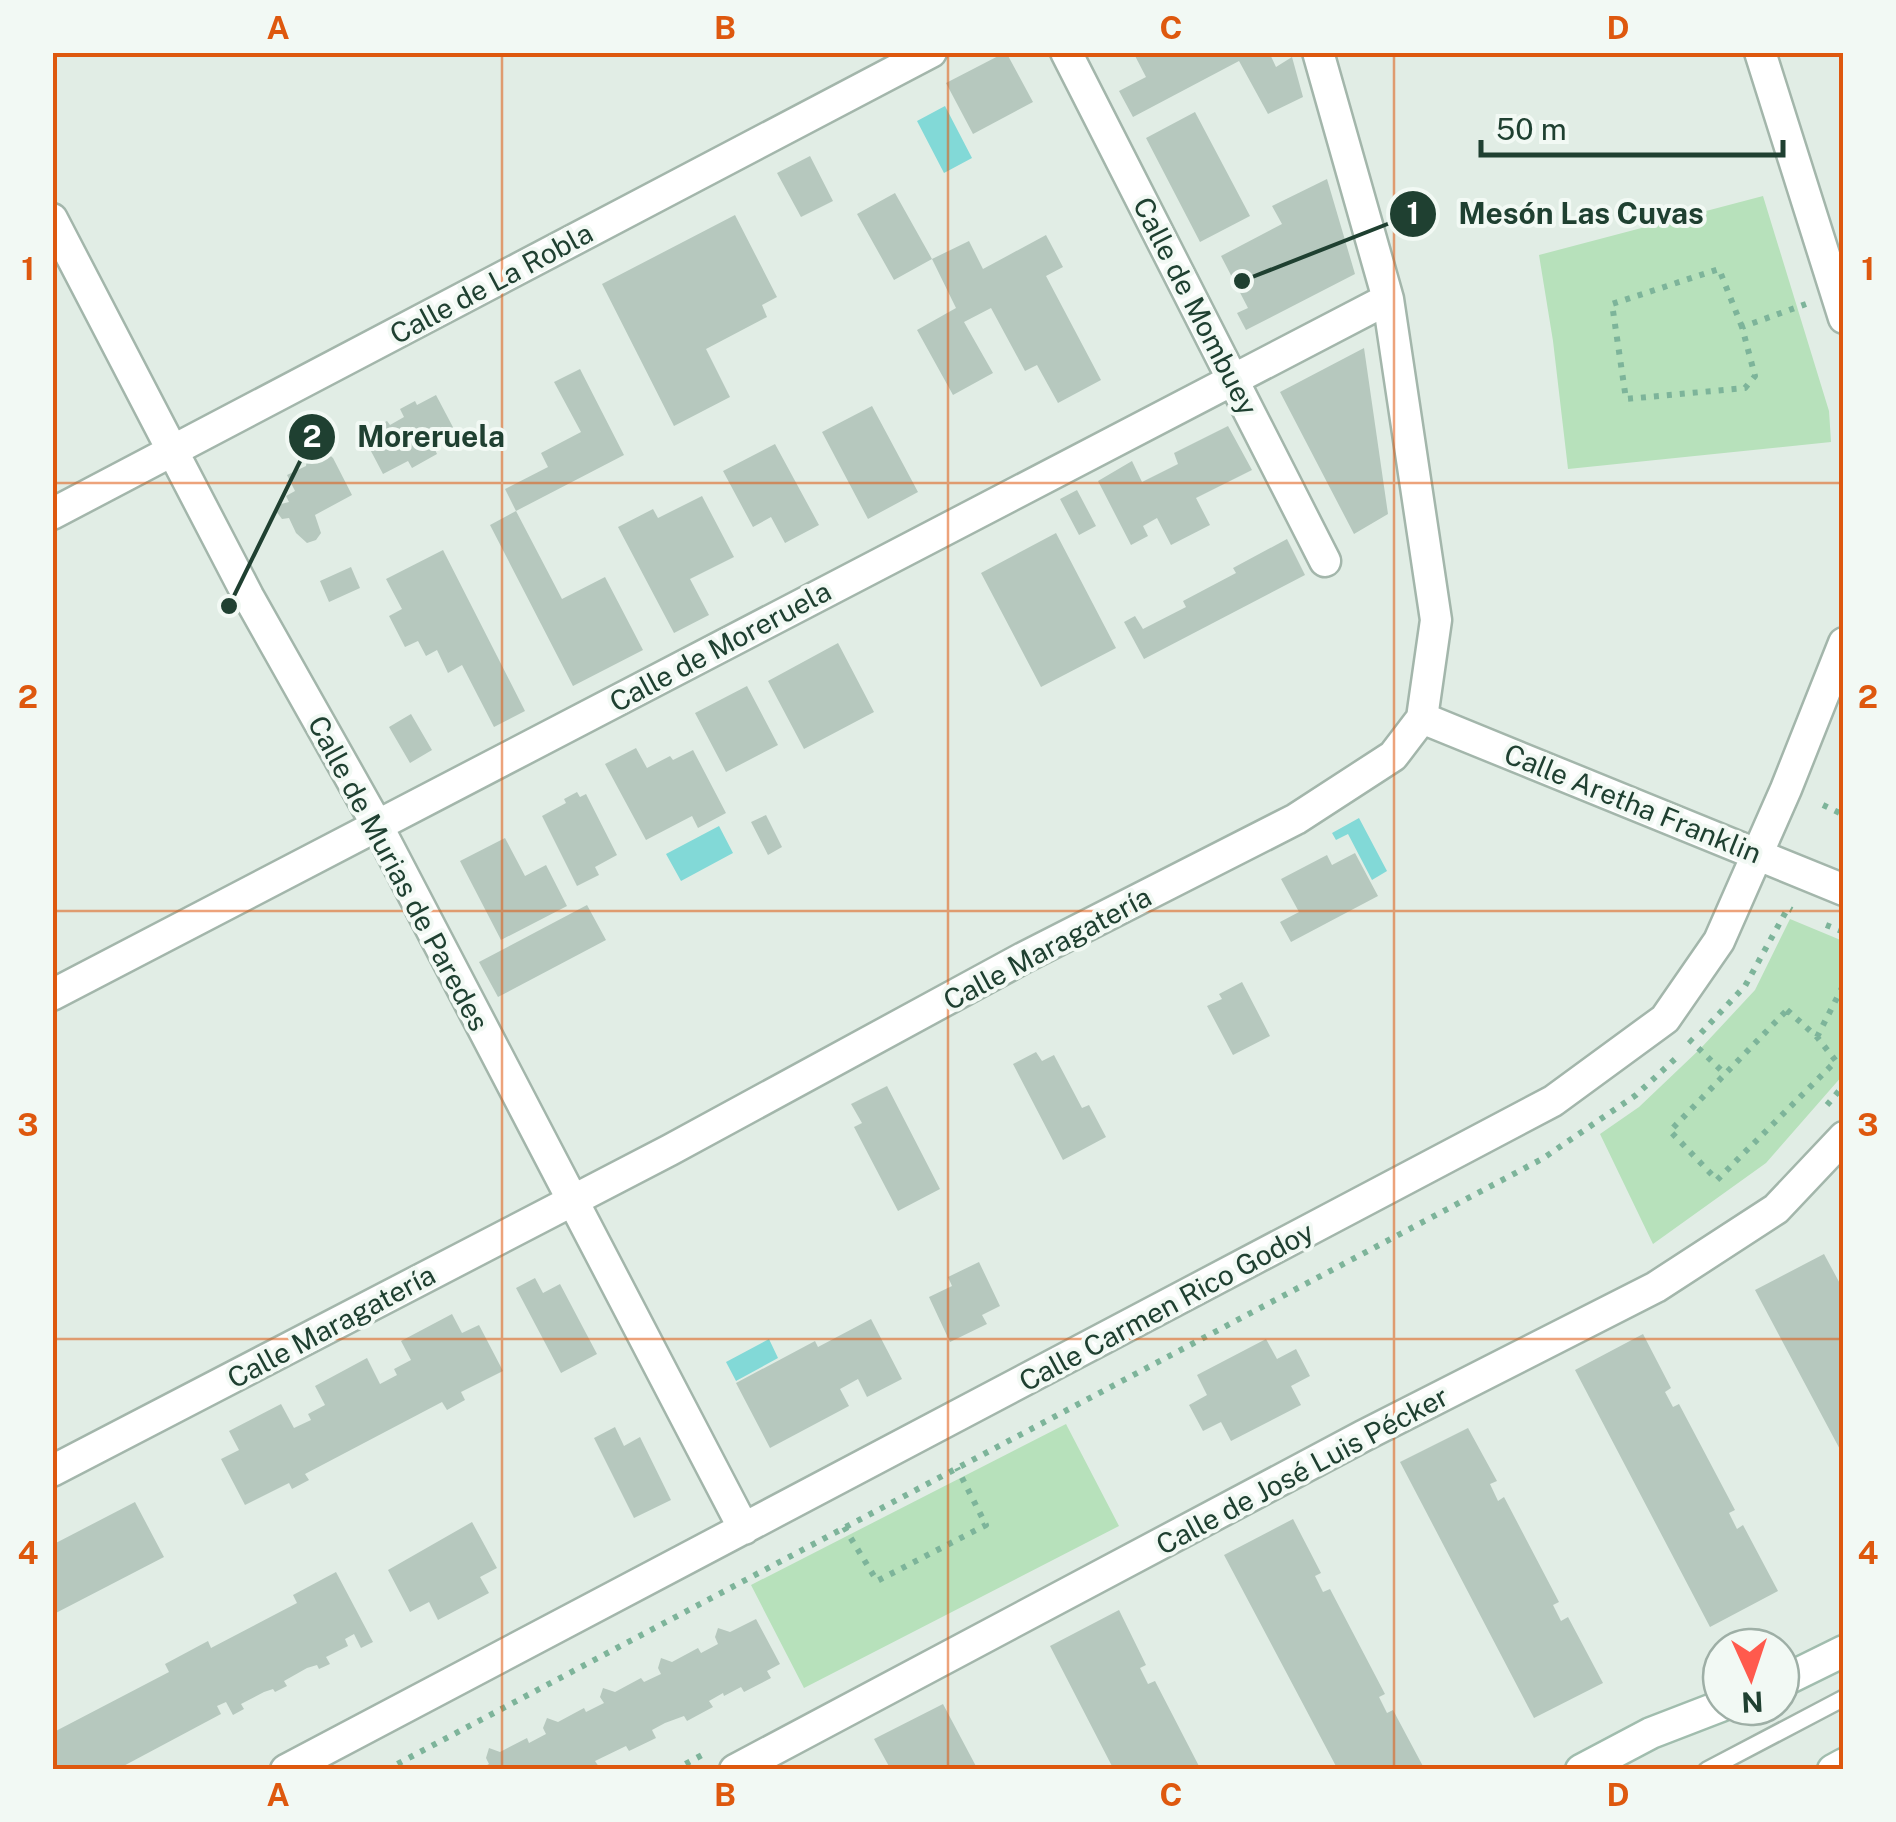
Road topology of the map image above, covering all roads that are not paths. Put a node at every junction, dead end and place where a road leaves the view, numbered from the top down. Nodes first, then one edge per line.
1 (931, 52) edge
2 (1066, 52) edge
3 (1318, 52) edge
4 (1760, 52) edge
5 (52, 219) edge
6 (1388, 299) junction
7 (1840, 306) edge
8 (1232, 378) junction
9 (174, 449) junction
10 (52, 514) edge
11 (1325, 561) dead end
12 (1844, 643) edge
13 (1422, 718) junction
14 (377, 826) junction
15 (1759, 853) junction
16 (1844, 890) edge
17 (52, 995) edge
18 (1844, 1136) edge
19 (572, 1201) junction
20 (52, 1472) edge
21 (744, 1529) junction
22 (1844, 1651) edge
23 (1801, 1672) edge
24 (1844, 1698) edge
25 (1701, 1714) edge
26 (1844, 1764) edge
27 (286, 1770) edge
28 (735, 1770) edge
29 (1581, 1770) edge
30 (1707, 1770) edge
31 (1833, 1770) edge

1 - 9 street, Calle de La Robla
2 - 8 street, Calle de Mombuey
3 - 6 street
4 - 7 street
5 - 9 street, Calle de Murias de Paredes
6 - 8 street, Calle de Moreruela
6 - 13 street
8 - 11 street, Calle de Mombuey
8 - 14 street, Calle de Moreruela
9 - 10 street, Calle de La Robla
9 - 14 street, Calle de Murias de Paredes
12 - 15 street, Calle Carmen Rico Godoy
13 - 15 street, Calle Aretha Franklin
13 - 19 street, Calle Maragatería
14 - 17 street, Calle de Moreruela
14 - 19 street, Calle de Murias de Paredes
15 - 16 street, Calle Aretha Franklin
15 - 21 street, Calle Carmen Rico Godoy
18 - 28 street, Calle de José Luis Pécker
19 - 20 street, Calle Maragatería
19 - 21 street, Calle de Murias de Paredes
21 - 27 street, Calle Carmen Rico Godoy
22 - 23 street
24 - 30 lane
25 - 29 street
26 - 31 street

